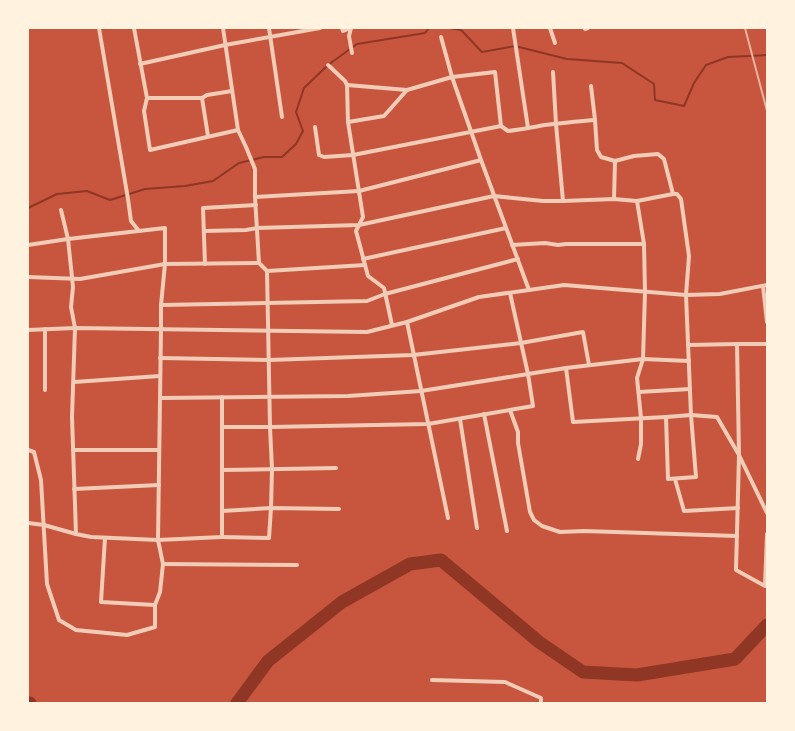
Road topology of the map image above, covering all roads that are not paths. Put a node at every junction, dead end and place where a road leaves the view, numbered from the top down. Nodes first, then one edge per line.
1 (99, 28) edge
2 (134, 28) edge
3 (223, 28) edge
4 (268, 28) edge
5 (320, 28) edge
6 (342, 28) edge
7 (351, 28) edge
8 (513, 28) edge
9 (550, 28) edge
10 (270, 37) junction
11 (441, 37) dead end
12 (555, 43) dead end
13 (225, 45) junction
14 (352, 53) dead end
15 (140, 64) junction
16 (328, 65) dead end
17 (553, 72) dead end
18 (452, 77) junction
19 (347, 85) junction
20 (591, 86) dead end
21 (407, 90) junction
22 (232, 91) junction
23 (147, 98) junction
24 (202, 98) junction
25 (282, 117) dead end
26 (595, 120) junction
27 (348, 122) junction
28 (556, 124) junction
29 (501, 126) junction
30 (315, 127) dead end
31 (528, 128) junction
32 (238, 130) junction
33 (472, 131) junction
34 (208, 136) junction
35 (353, 155) junction
36 (481, 160) junction
37 (615, 161) junction
38 (359, 191) junction
39 (673, 194) junction
40 (494, 196) junction
41 (255, 197) junction
42 (614, 199) junction
43 (563, 201) junction
44 (637, 202) junction
45 (256, 205) junction
46 (61, 210) dead end
47 (359, 226) junction
48 (257, 228) junction
49 (506, 228) junction
50 (139, 231) junction
51 (204, 231) junction
52 (68, 240) junction
53 (644, 244) junction
54 (28, 245) edge
55 (512, 245) junction
56 (363, 259) junction
57 (518, 260) junction
58 (259, 263) junction
59 (165, 264) junction
60 (205, 264) junction
61 (365, 265) junction
62 (267, 271) junction
63 (28, 277) edge
64 (72, 278) junction
65 (765, 285) edge
66 (529, 290) junction
67 (645, 292) junction
68 (510, 293) junction
69 (385, 294) junction
70 (686, 295) junction
71 (268, 304) junction
72 (161, 305) junction
73 (406, 322) junction
74 (767, 322) edge
75 (392, 325) junction
76 (75, 328) junction
77 (44, 329) junction
78 (161, 329) junction
79 (28, 330) edge
80 (268, 331) junction
81 (521, 343) junction
82 (737, 344) junction
83 (767, 344) edge
84 (688, 345) junction
85 (413, 355) junction
86 (160, 358) junction
87 (642, 359) junction
88 (269, 360) junction
89 (689, 361) junction
90 (589, 365) junction
91 (566, 368) junction
92 (528, 374) junction
93 (160, 376) junction
94 (74, 382) junction
95 (690, 389) junction
96 (45, 390) dead end
97 (421, 391) junction
98 (639, 392) junction
99 (222, 397) junction
100 (269, 397) junction
101 (160, 398) junction
102 (510, 410) junction
103 (484, 414) junction
104 (691, 415) junction
105 (666, 417) junction
106 (641, 418) junction
107 (460, 419) junction
108 (428, 424) junction
109 (270, 426) junction
110 (222, 427) junction
111 (28, 450) edge
112 (73, 450) junction
113 (159, 450) junction
114 (739, 455) junction
115 (638, 459) dead end
116 (336, 468) dead end
117 (272, 469) junction
118 (222, 470) junction
119 (676, 479) junction
120 (159, 485) junction
121 (74, 489) junction
122 (271, 508) junction
123 (738, 508) junction
124 (339, 510) dead end
125 (222, 511) junction
126 (767, 513) edge
127 (448, 518) dead end
128 (28, 523) edge
129 (44, 524) junction
130 (478, 528) dead end
131 (507, 531) dead end
132 (76, 534) junction
133 (767, 534) edge
134 (222, 536) junction
135 (737, 536) junction
136 (105, 538) junction
137 (158, 540) junction
138 (163, 564) junction
139 (298, 565) dead end
140 (155, 605) junction
141 (432, 680) dead end
142 (541, 703) edge

1 - 50 street
2 - 15 street
3 - 13 street
4 - 10 street
5 - 10 street
6 - 7 street
7 - 14 street
8 - 31 street
9 - 12 street
10 - 13 street
10 - 25 street
11 - 18 street
13 - 15 street
13 - 22 street
15 - 23 street
16 - 19 street
17 - 28 street
18 - 21 street
18 - 29 street
18 - 33 street
19 - 21 street
19 - 27 street
20 - 26 street
21 - 27 street
22 - 24 street
22 - 32 street
23 - 24 street
23 - 34 street
24 - 34 street
26 - 28 street
26 - 37 street
27 - 35 street
28 - 31 street
28 - 43 street
29 - 31 street
29 - 33 street
30 - 35 street
32 - 34 street
32 - 41 street
33 - 35 street
33 - 36 street
35 - 38 street
36 - 38 street
36 - 40 street
37 - 39 street
37 - 42 street
38 - 41 street
38 - 47 street
39 - 44 street
39 - 70 street
40 - 43 street
40 - 47 street
40 - 49 street
41 - 45 street
42 - 43 street
42 - 44 street
44 - 53 street
45 - 48 street
45 - 51 street
46 - 52 street
47 - 48 street
47 - 56 street
48 - 51 street
48 - 58 street
49 - 55 street
49 - 56 street
50 - 52 street
50 - 59 street
51 - 60 street
52 - 54 street
52 - 64 street
53 - 55 street
53 - 67 street
55 - 57 street
56 - 61 street
57 - 66 street
57 - 69 street
58 - 60 street
58 - 62 street
59 - 60 street
59 - 64 street
59 - 72 street
61 - 62 street
61 - 69 street
62 - 71 street
63 - 64 street
64 - 76 street
65 - 70 street
65 - 74 street
66 - 67 street
66 - 68 street
67 - 70 street
67 - 87 street
68 - 73 street
68 - 81 street
69 - 71 street
69 - 75 street
70 - 84 street
71 - 72 street
71 - 80 street
72 - 78 street
73 - 75 street
73 - 85 street
75 - 80 street
76 - 77 street
76 - 78 street
76 - 94 street
77 - 79 street
77 - 96 street
78 - 80 street
78 - 86 street
80 - 88 street
81 - 85 street
81 - 90 street
81 - 92 street
82 - 83 street
82 - 84 street
82 - 114 street
84 - 89 street
85 - 88 street
85 - 97 street
86 - 88 street
86 - 93 street
87 - 89 street
87 - 90 street
87 - 98 street
88 - 100 street
89 - 95 street
90 - 91 street
91 - 92 street
91 - 106 street
92 - 97 street
92 - 102 street
93 - 94 street
93 - 101 street
94 - 112 street
95 - 98 street
95 - 104 street
97 - 100 street
97 - 108 street
98 - 106 street
99 - 100 street
99 - 101 street
99 - 110 street
100 - 109 street
101 - 113 street
102 - 103 street
102 - 135 street
103 - 107 street
103 - 131 street
104 - 105 street
104 - 114 street
104 - 119 street
105 - 106 street
105 - 119 street
106 - 115 street
107 - 108 street
107 - 130 street
108 - 109 street
108 - 127 street
109 - 110 street
109 - 117 street
110 - 118 street
111 - 129 street
112 - 113 street
112 - 121 street
113 - 120 street
114 - 123 street
114 - 126 street
116 - 117 street
117 - 118 street
117 - 122 street
118 - 125 street
119 - 123 street
120 - 121 street
120 - 137 street
121 - 132 street
122 - 124 street
122 - 125 street
122 - 134 street
123 - 135 street
125 - 134 street
128 - 129 street
129 - 132 street
129 - 140 street
132 - 136 street
133 - 135 street
134 - 137 street
136 - 137 street
136 - 140 street
137 - 138 street
138 - 139 street
138 - 140 street
141 - 142 street

